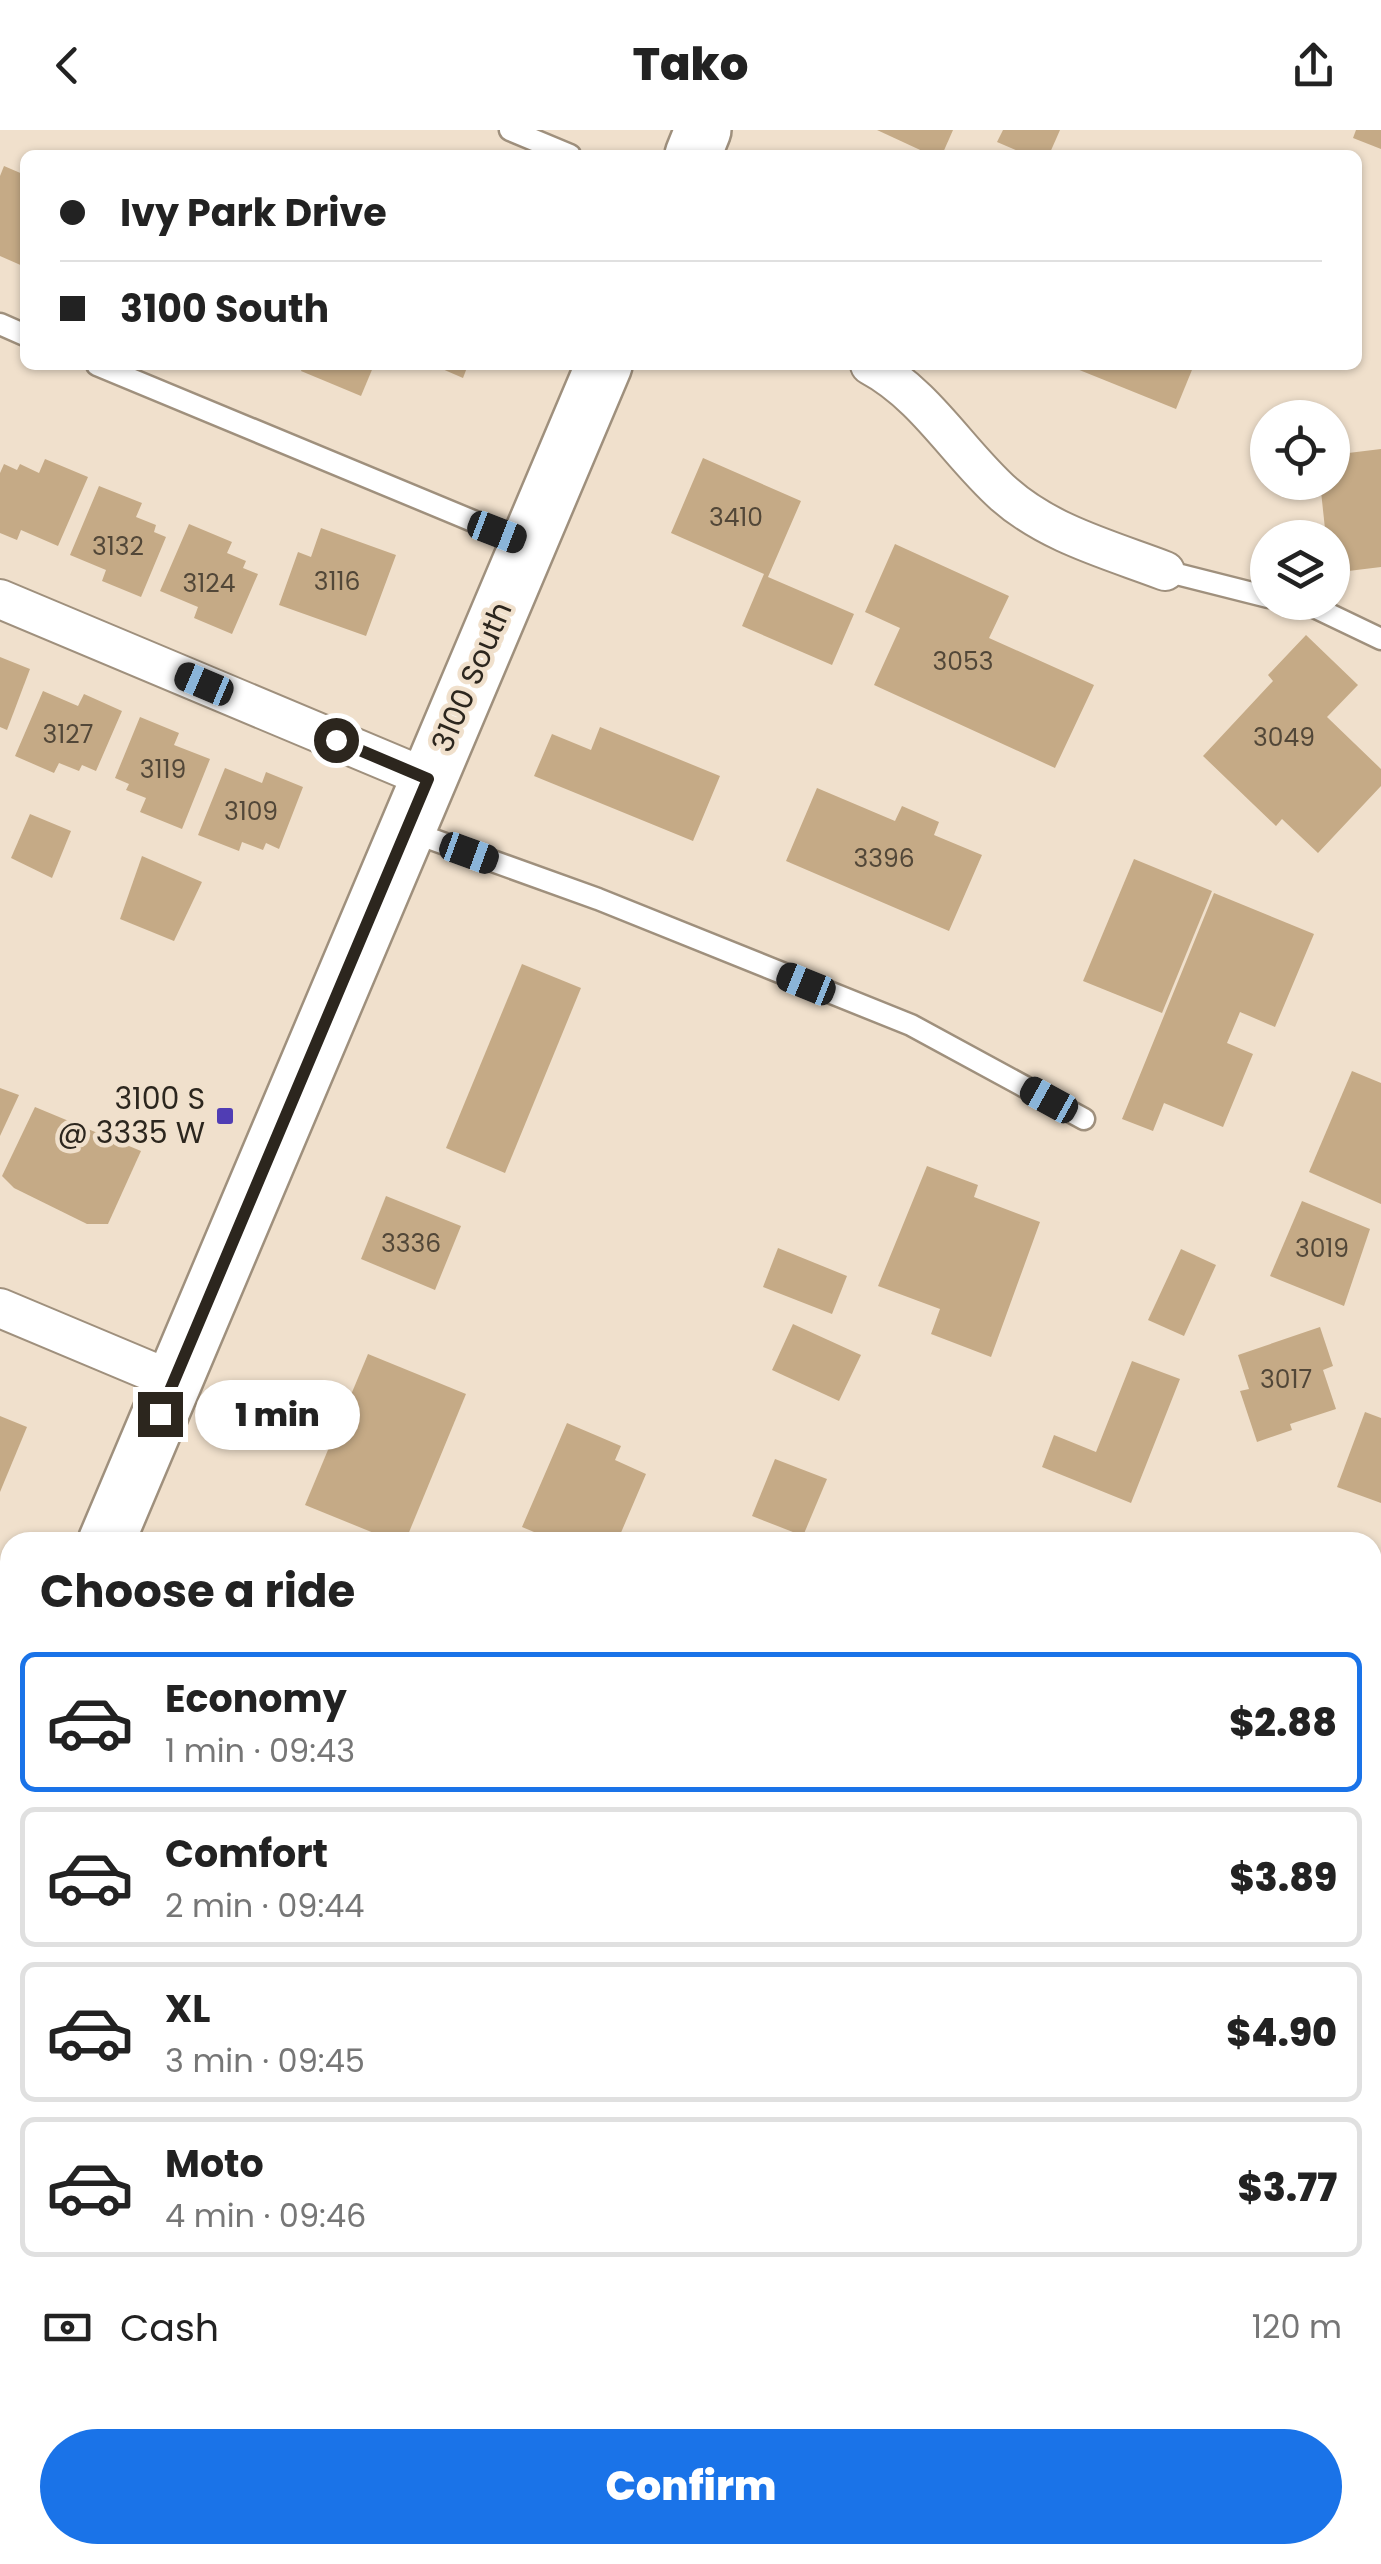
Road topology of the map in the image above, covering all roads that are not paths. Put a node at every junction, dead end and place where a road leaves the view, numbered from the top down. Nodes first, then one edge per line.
1 (510, 130) edge
2 (558, 150) edge
3 (109, 370) edge
4 (602, 370) edge
5 (877, 370) edge
6 (528, 544) junction
7 (1164, 571) joint
8 (1250, 592) edge
9 (0, 598) edge
10 (1341, 620) edge
11 (1381, 639) edge
12 (428, 779) junction
13 (407, 830) junction
14 (1084, 1119) dead end
15 (0, 1308) edge
16 (174, 1381) junction
17 (110, 1532) edge

1 - 2 lane
3 - 6 lane
4 - 6 main road, 3100 South
5 - 7 street
6 - 12 main road, 3100 South
7 - 8 lane
9 - 12 street
10 - 11 lane
12 - 13 main road, 3100 South
13 - 14 lane
13 - 16 main road, 3100 South
15 - 16 street
16 - 17 main road, 3100 South

